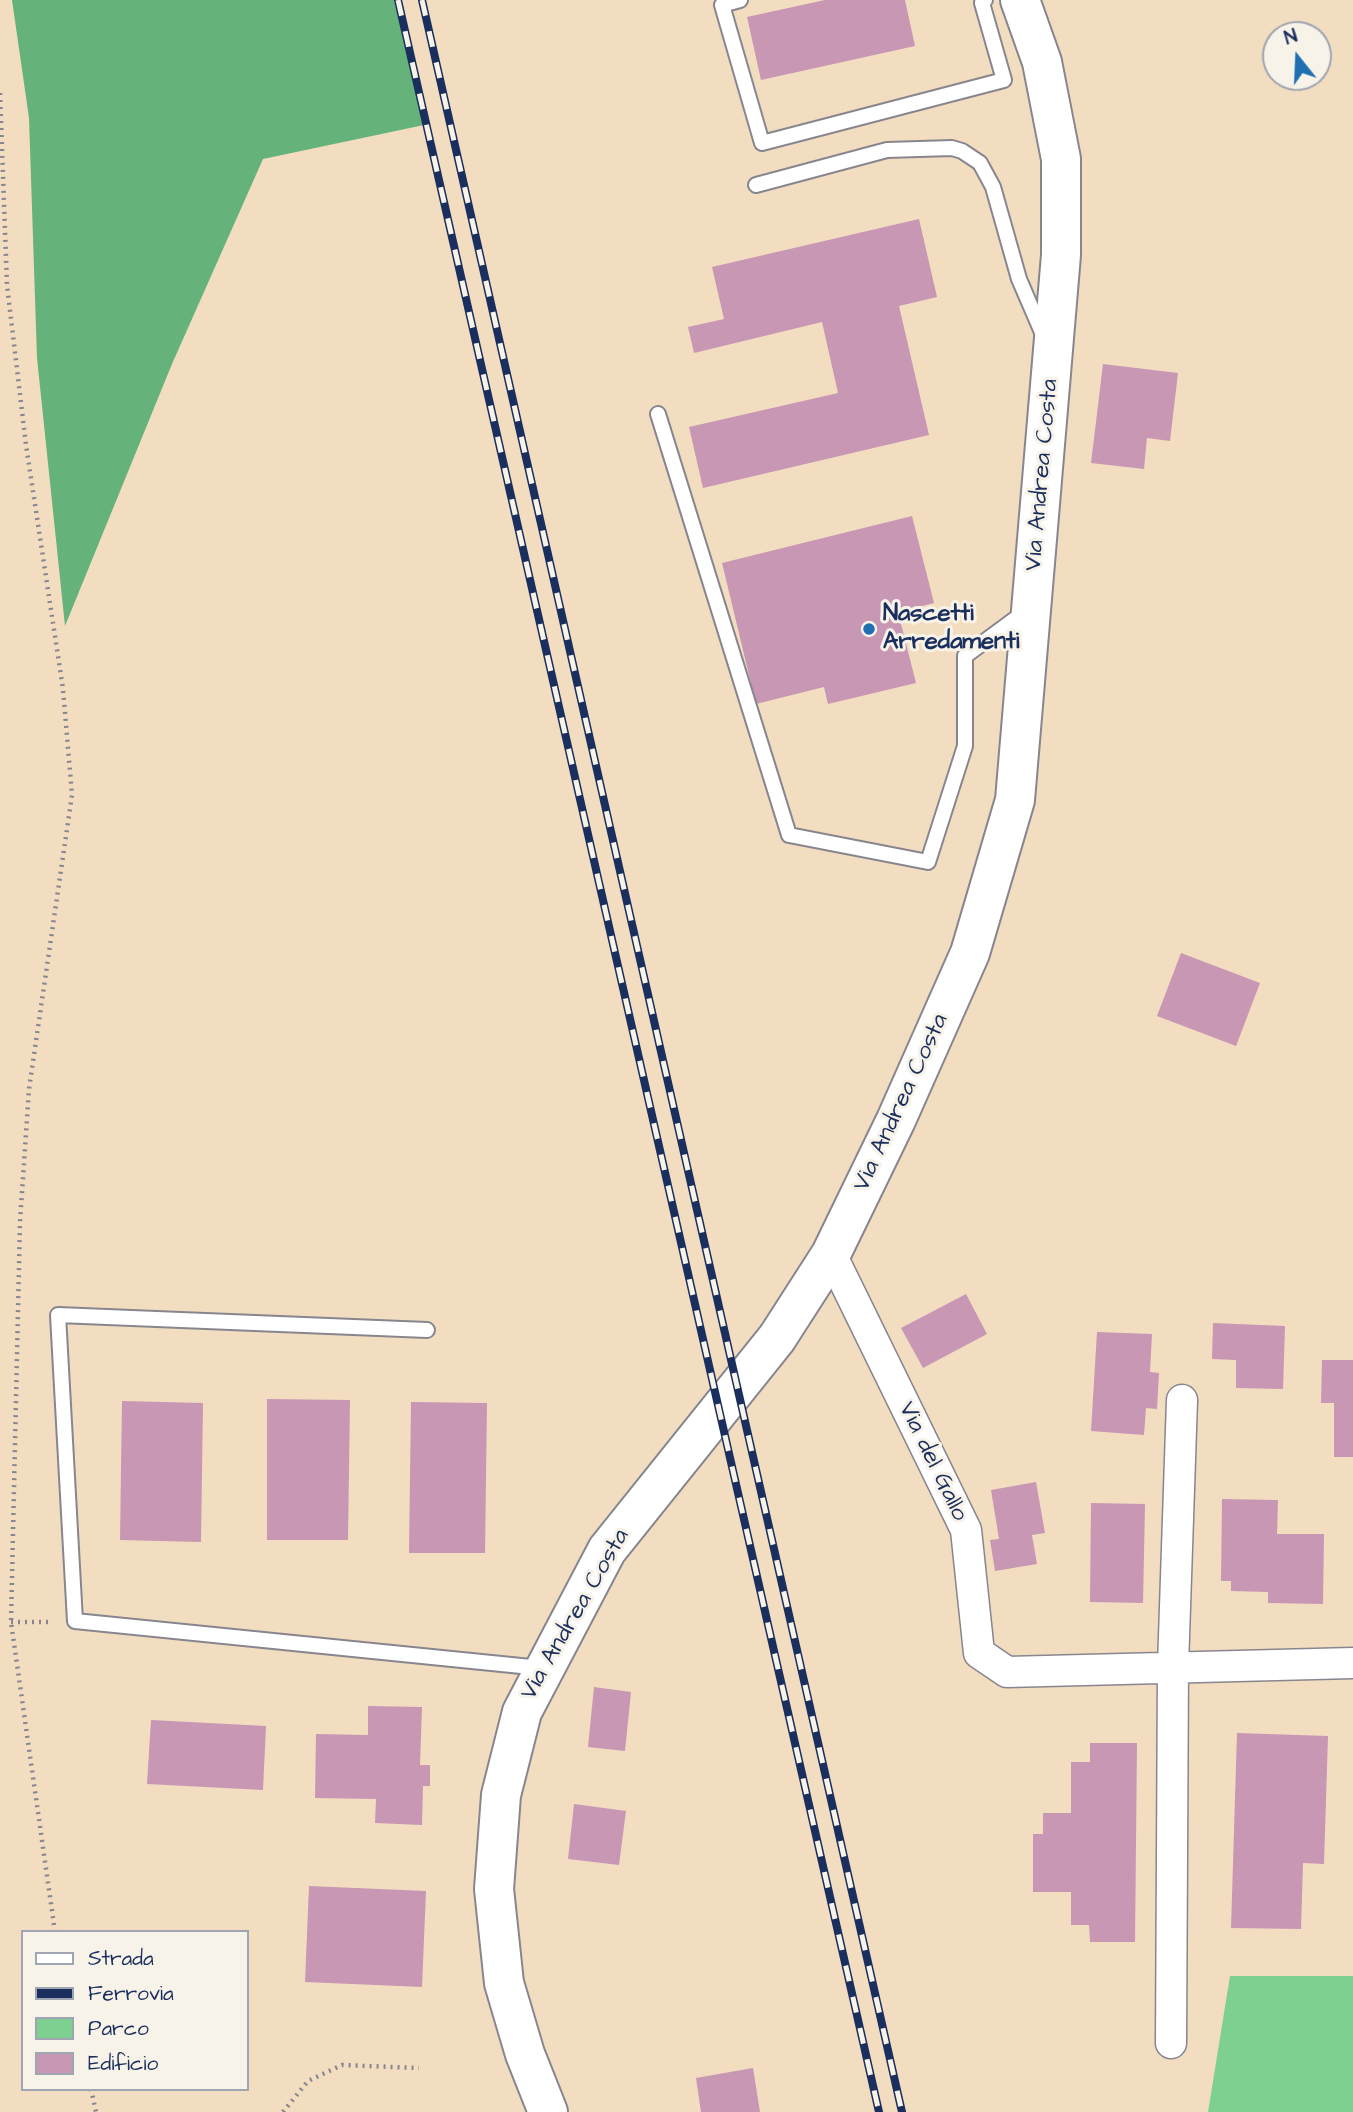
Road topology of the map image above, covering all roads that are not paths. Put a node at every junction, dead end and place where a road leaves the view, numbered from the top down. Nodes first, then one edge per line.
1 (740, 0) edge
2 (1020, 0) edge
3 (982, 1) edge
4 (756, 185) dead end
5 (1053, 357) junction
6 (659, 414) dead end
7 (1032, 606) junction
8 (831, 1254) junction
9 (428, 1330) dead end
10 (1182, 1400) dead end
11 (1353, 1664) edge
12 (1173, 1666) junction
13 (542, 1668) junction
14 (1171, 2043) dead end
15 (548, 2112) edge

1 - 3 lane
2 - 5 main road, Via Andrea Costa
4 - 5 lane
5 - 7 main road, Via Andrea Costa
6 - 7 lane
7 - 8 main road, Via Andrea Costa
8 - 12 street, Via del Gallo
8 - 13 main road, Via Andrea Costa
9 - 13 lane
10 - 12 street
11 - 12 street, Via del Gallo
12 - 14 street
13 - 15 main road, Via Andrea Costa

